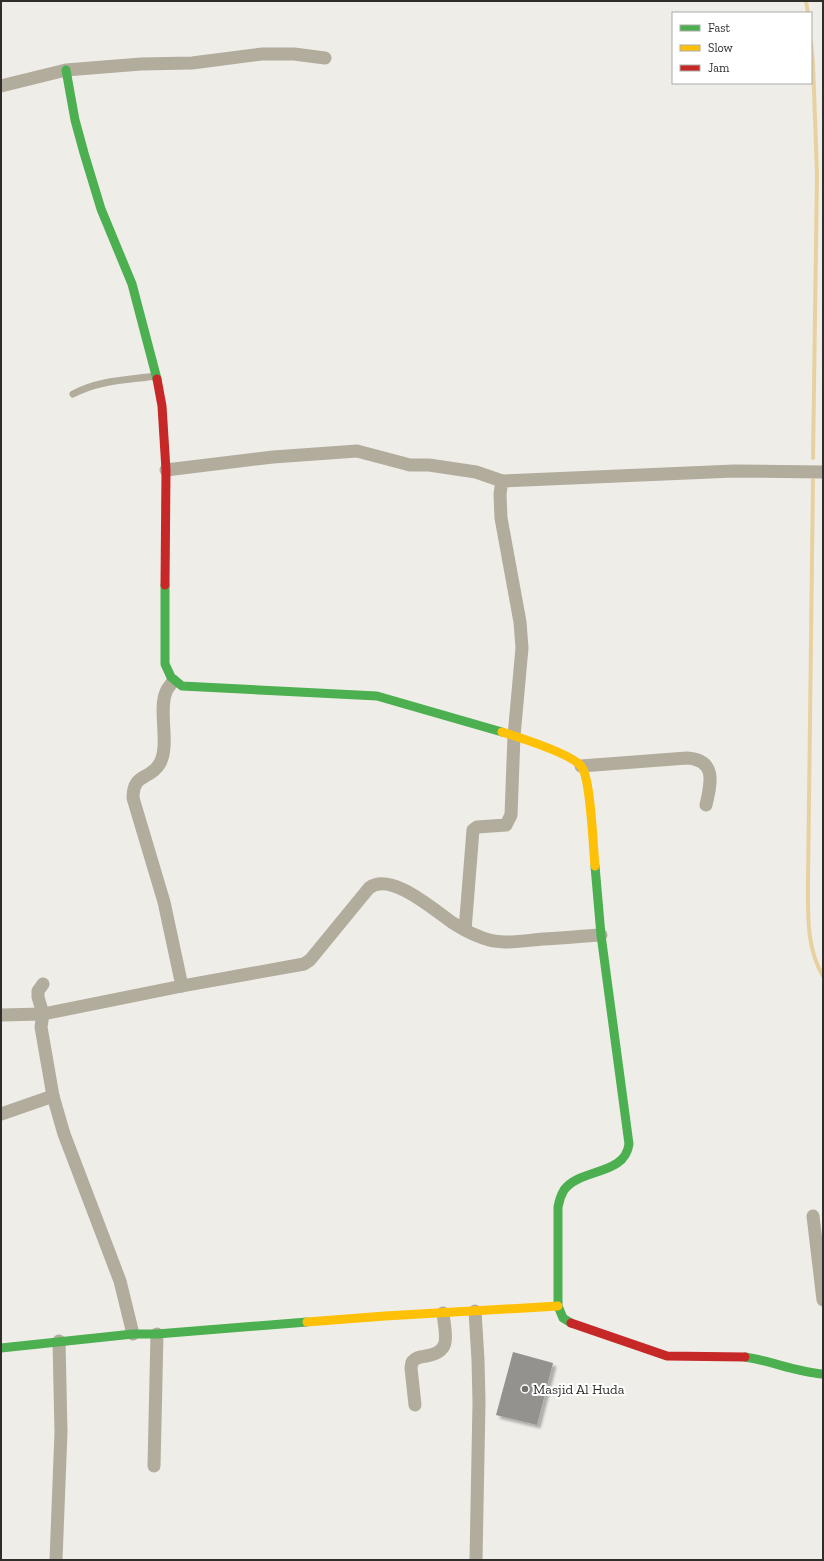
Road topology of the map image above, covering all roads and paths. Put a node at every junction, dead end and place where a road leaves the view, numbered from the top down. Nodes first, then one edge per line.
1 (325, 58) dead end
2 (66, 70) junction
3 (1, 86) edge
4 (156, 376) junction
5 (73, 394) dead end
6 (166, 470) junction
7 (823, 472) edge
8 (502, 481) junction
9 (173, 681) junction
10 (514, 736) junction
11 (581, 766) junction
12 (706, 805) dead end
13 (465, 930) junction
14 (601, 935) junction
15 (43, 984) dead end
16 (182, 986) junction
17 (43, 1014) junction
18 (1, 1015) edge
19 (53, 1096) junction
20 (1, 1114) edge
21 (813, 1216) dead end
22 (823, 1300) edge
23 (558, 1306) junction
24 (475, 1312) junction
25 (443, 1313) junction
26 (133, 1334) junction
27 (156, 1334) junction
28 (59, 1341) junction
29 (1, 1348) edge
30 (823, 1374) edge
31 (415, 1405) dead end
32 (154, 1466) dead end
33 (56, 1560) edge
34 (476, 1560) edge

1 - 2 street
2 - 3 street
2 - 4 street
4 - 5 lane
4 - 6 street
6 - 8 street
6 - 9 street
7 - 8 street
8 - 10 street
9 - 10 street
9 - 16 street
10 - 11 street
10 - 13 street
11 - 12 street
11 - 14 street
13 - 14 street
13 - 16 street
14 - 23 street
15 - 17 street
16 - 17 street
17 - 18 street
17 - 19 street
19 - 20 street
19 - 26 street
21 - 22 street
23 - 24 street
23 - 30 street
24 - 25 street
24 - 34 street
25 - 27 street
25 - 31 street
26 - 27 street
26 - 28 street
27 - 32 street
28 - 29 street
28 - 33 street

